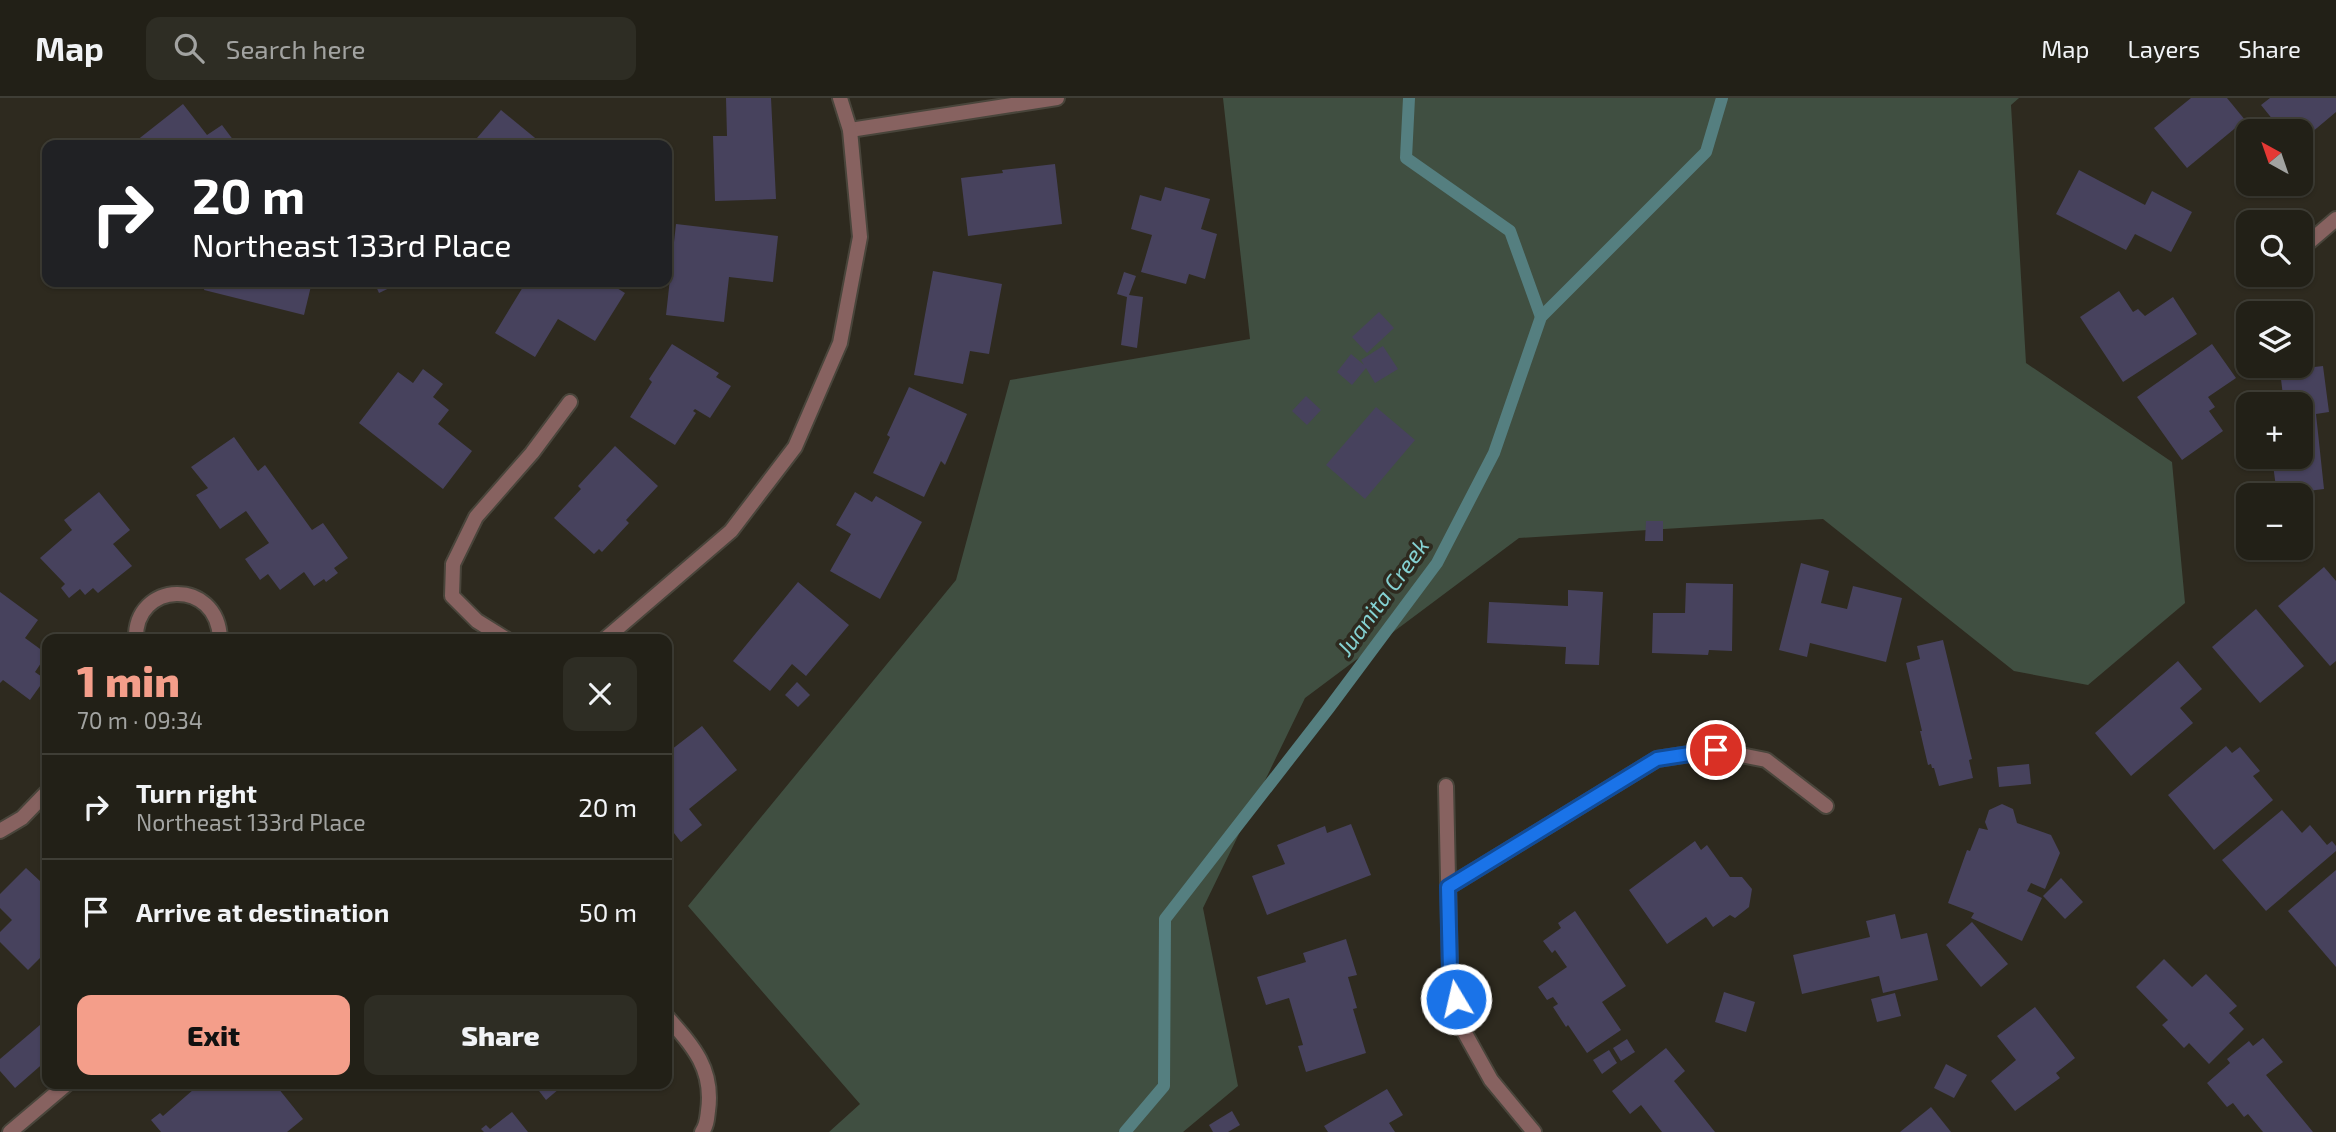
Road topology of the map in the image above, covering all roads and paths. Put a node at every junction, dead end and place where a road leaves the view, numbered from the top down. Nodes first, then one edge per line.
1 (840, 98) edge
2 (1058, 98) edge
3 (850, 130) junction
4 (2336, 219) edge
5 (2313, 239) edge
6 (570, 402) dead end
7 (135, 634) edge
8 (220, 634) edge
9 (498, 634) edge
10 (611, 634) edge
11 (1446, 786) dead end
12 (42, 797) edge
13 (1826, 806) dead end
14 (0, 831) edge
15 (1448, 887) junction
16 (672, 1023) edge
17 (61, 1089) edge
18 (10, 1132) edge
19 (702, 1132) edge
20 (1534, 1132) edge

1 - 3 street
2 - 3 street
3 - 10 street
4 - 5 street
6 - 9 street
7 - 8 street
11 - 15 street
12 - 14 street
13 - 15 street
15 - 20 street
16 - 19 street
17 - 18 street

